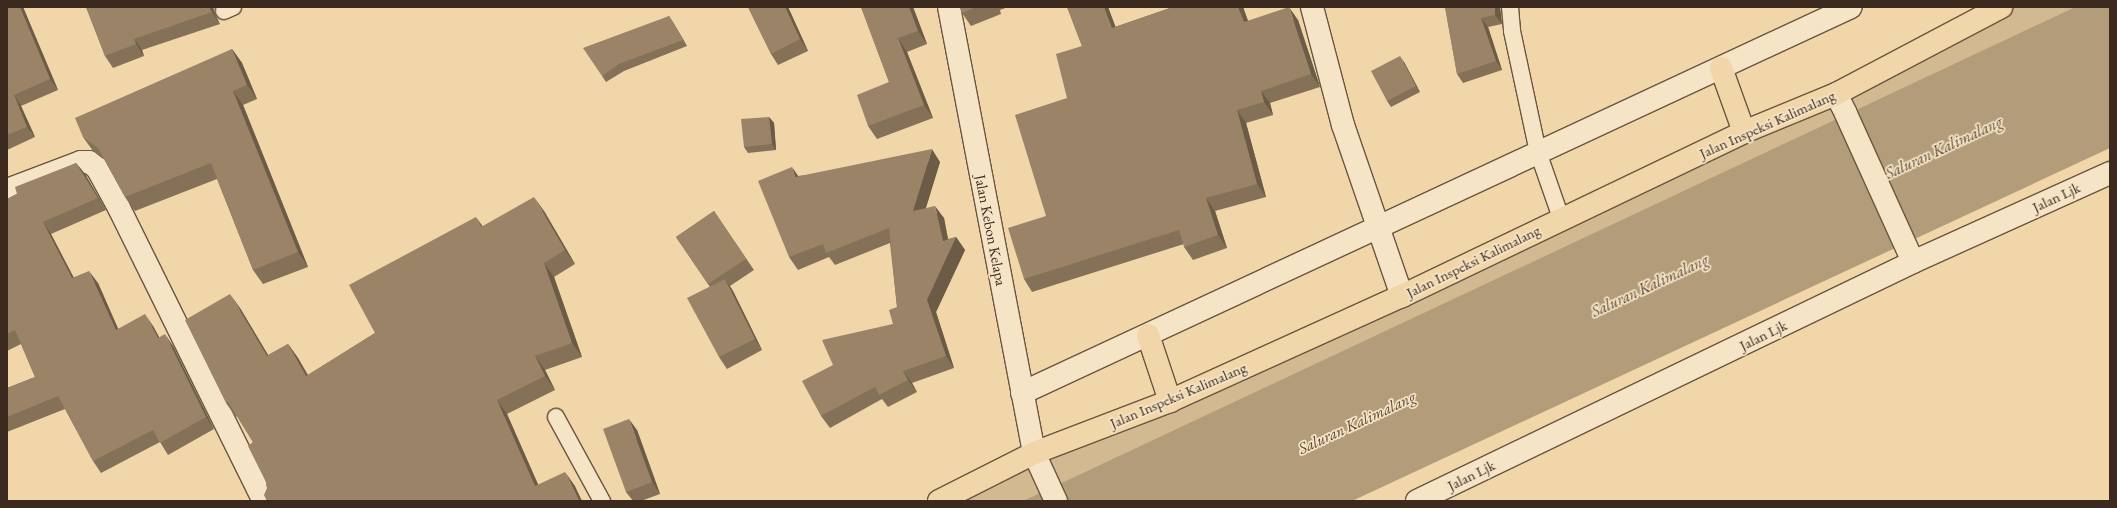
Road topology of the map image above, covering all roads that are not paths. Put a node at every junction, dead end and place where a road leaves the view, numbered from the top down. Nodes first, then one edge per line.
1 (949, 7) edge
2 (1312, 7) edge
3 (1510, 7) edge
4 (1851, 7) edge
5 (2001, 7) edge
6 (1827, 12) edge
7 (1971, 13) edge
8 (1720, 68) junction
9 (1840, 101) junction
10 (1744, 132) junction
11 (1538, 152) junction
12 (2110, 172) edge
13 (7, 190) edge
14 (1561, 218) junction
15 (1378, 227) junction
16 (1910, 255) junction
17 (1402, 296) junction
18 (1148, 335) junction
19 (1022, 393) junction
20 (1170, 401) junction
21 (556, 417) dead end
22 (1034, 453) junction
23 (1052, 492) edge
24 (264, 501) edge
25 (602, 501) edge
26 (939, 501) edge
27 (1417, 501) edge

1 - 19 street, Jalan Kebon Kelapa
2 - 15 street
3 - 11 lane
4 - 6 street
5 - 7 main road, Jalan Inspeksi Kalimalang
6 - 8 street
7 - 9 main road, Jalan Inspeksi Kalimalang
8 - 10 main road
8 - 11 street
9 - 10 main road, Jalan Inspeksi Kalimalang
9 - 16 street
10 - 14 main road, Jalan Inspeksi Kalimalang
11 - 14 lane
11 - 15 street
12 - 16 street, Jalan Ljk
13 - 24 street
14 - 17 main road, Jalan Inspeksi Kalimalang
15 - 17 street
15 - 18 street
16 - 27 street, Jalan Ljk
17 - 20 main road, Jalan Inspeksi Kalimalang
18 - 19 street
18 - 20 main road
19 - 22 street, Jalan Kebon Kelapa
20 - 22 main road, Jalan Inspeksi Kalimalang
21 - 25 lane
22 - 23 street, Jalan Kebon Kelapa
22 - 26 main road, Jalan Inspeksi Kalimalang

